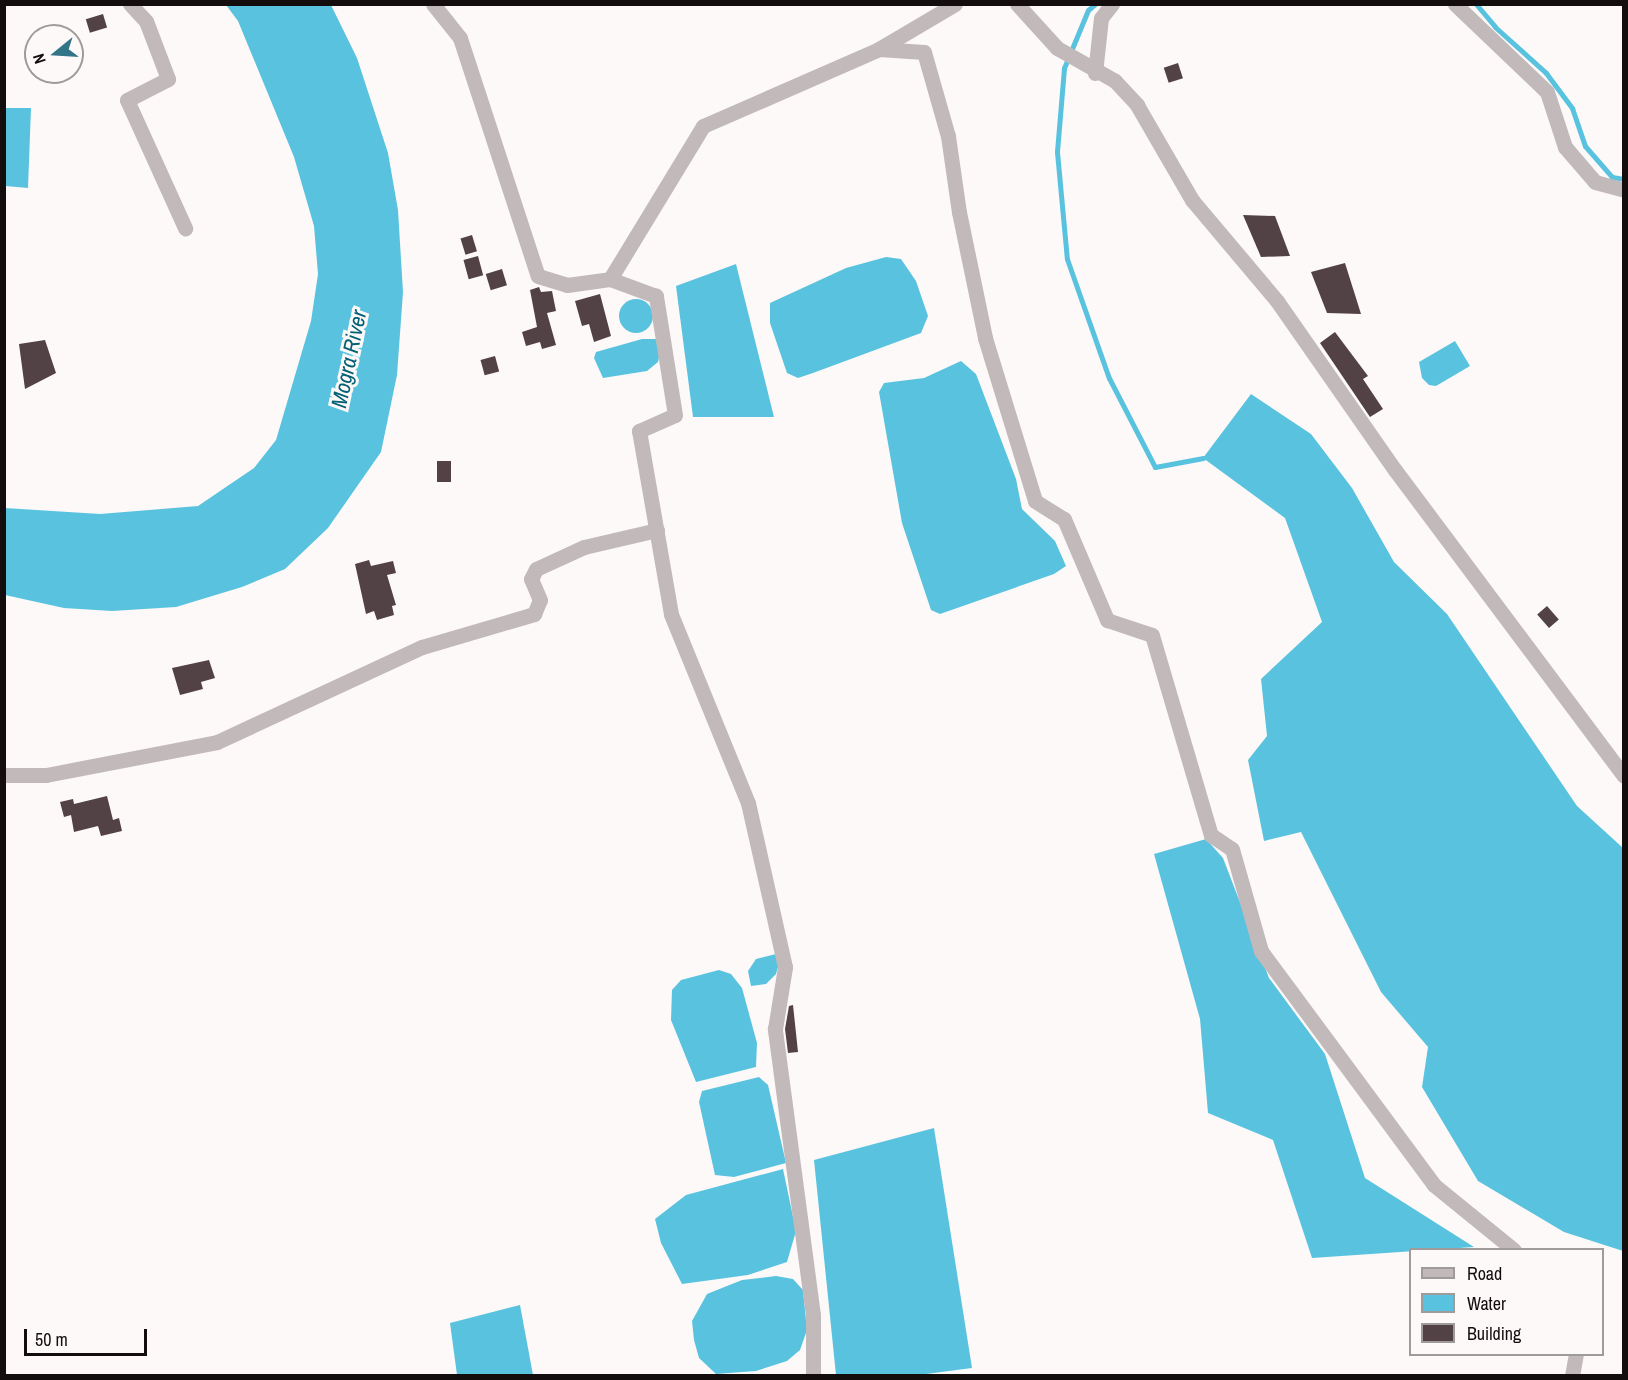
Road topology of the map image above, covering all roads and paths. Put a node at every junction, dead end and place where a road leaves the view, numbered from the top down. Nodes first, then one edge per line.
1 (130, 4) edge
2 (433, 4) edge
3 (955, 4) edge
4 (1017, 4) edge
5 (1112, 4) edge
6 (1455, 4) edge
7 (879, 50) junction
8 (1095, 73) junction
9 (1623, 190) edge
10 (185, 228) dead end
11 (610, 279) junction
12 (657, 530) junction
13 (4, 775) edge
14 (1623, 776) edge
15 (1512, 1248) edge
16 (1576, 1356) edge
17 (813, 1376) edge
18 (1572, 1376) edge

1 - 10 street
2 - 11 street
3 - 7 street
4 - 8 street
5 - 8 street
6 - 9 street
7 - 11 street
7 - 15 street
8 - 14 street
11 - 12 street
12 - 13 street
12 - 17 street
16 - 18 street

